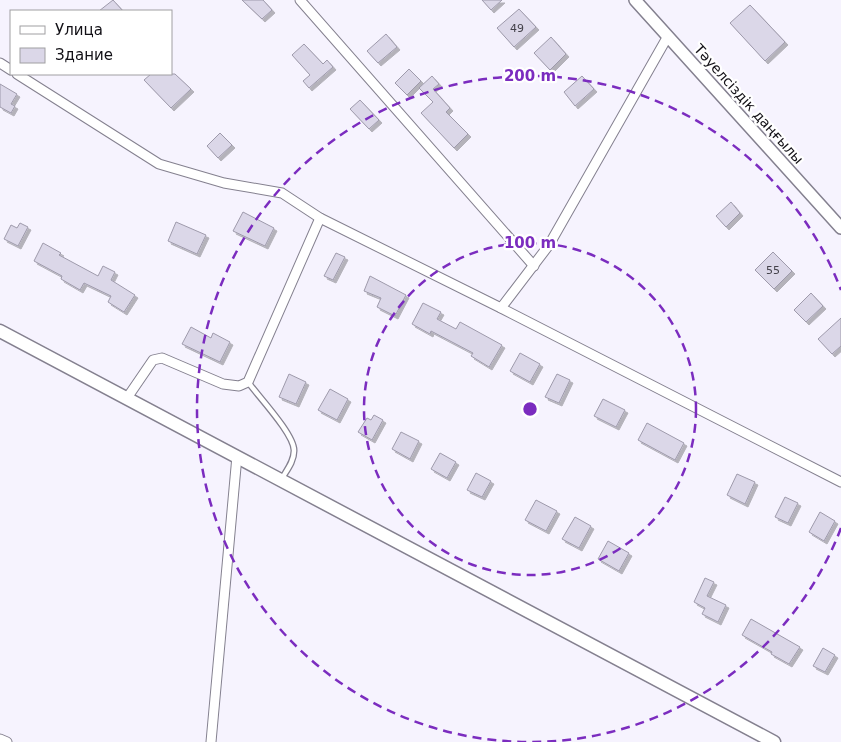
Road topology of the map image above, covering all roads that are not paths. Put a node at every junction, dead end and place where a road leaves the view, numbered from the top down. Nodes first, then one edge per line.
1 (300, 0) edge
2 (635, 0) edge
3 (668, 36) junction
4 (19, 75) edge
5 (320, 218) junction
6 (841, 228) edge
7 (534, 266) junction
8 (501, 308) junction
9 (0, 331) edge
10 (248, 382) junction
11 (127, 398) junction
12 (237, 456) junction
13 (281, 480) junction
14 (841, 482) edge
15 (0, 739) edge
16 (7, 742) edge
17 (211, 742) edge
18 (774, 742) edge

1 - 7 street
2 - 3 street, Тәуелсіздік даңғылы
3 - 6 street, Тәуелсіздік даңғылы
3 - 7 street
4 - 5 street
5 - 8 street
5 - 10 street
7 - 8 street
8 - 14 street
9 - 11 main road
10 - 11 street
10 - 13 lane
11 - 12 main road
12 - 13 main road
12 - 17 street
13 - 18 main road
15 - 16 street

